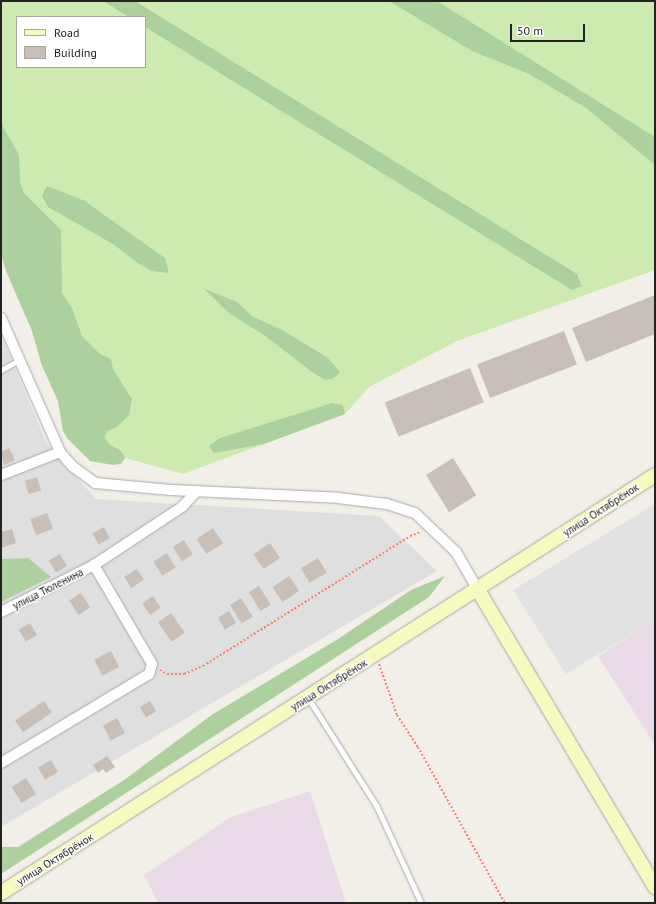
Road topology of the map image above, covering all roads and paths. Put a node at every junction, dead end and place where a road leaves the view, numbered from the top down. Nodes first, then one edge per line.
1 (1, 318) edge
2 (19, 360) junction
3 (1, 370) edge
4 (60, 452) junction
5 (1, 475) edge
6 (655, 475) edge
7 (197, 491) junction
8 (432, 528) junction
9 (94, 565) junction
10 (478, 590) junction
11 (1, 612) edge
12 (377, 655) junction
13 (152, 664) junction
14 (308, 698) junction
15 (1, 763) edge
16 (655, 887) edge
17 (1, 893) edge
18 (421, 903) edge
19 (505, 903) edge

1 - 2 street
2 - 3 lane
2 - 4 street
4 - 5 street
4 - 7 street
6 - 10 street, улица Октябрёнок
7 - 8 street
7 - 9 street, улица Тюленина
8 - 10 street
8 - 13 path
9 - 11 street, улица Тюленина
9 - 13 street
10 - 12 street, улица Октябрёнок
10 - 16 street
12 - 14 street, улица Октябрёнок
12 - 19 path
13 - 15 street
14 - 17 street, улица Октябрёнок
14 - 18 lane

